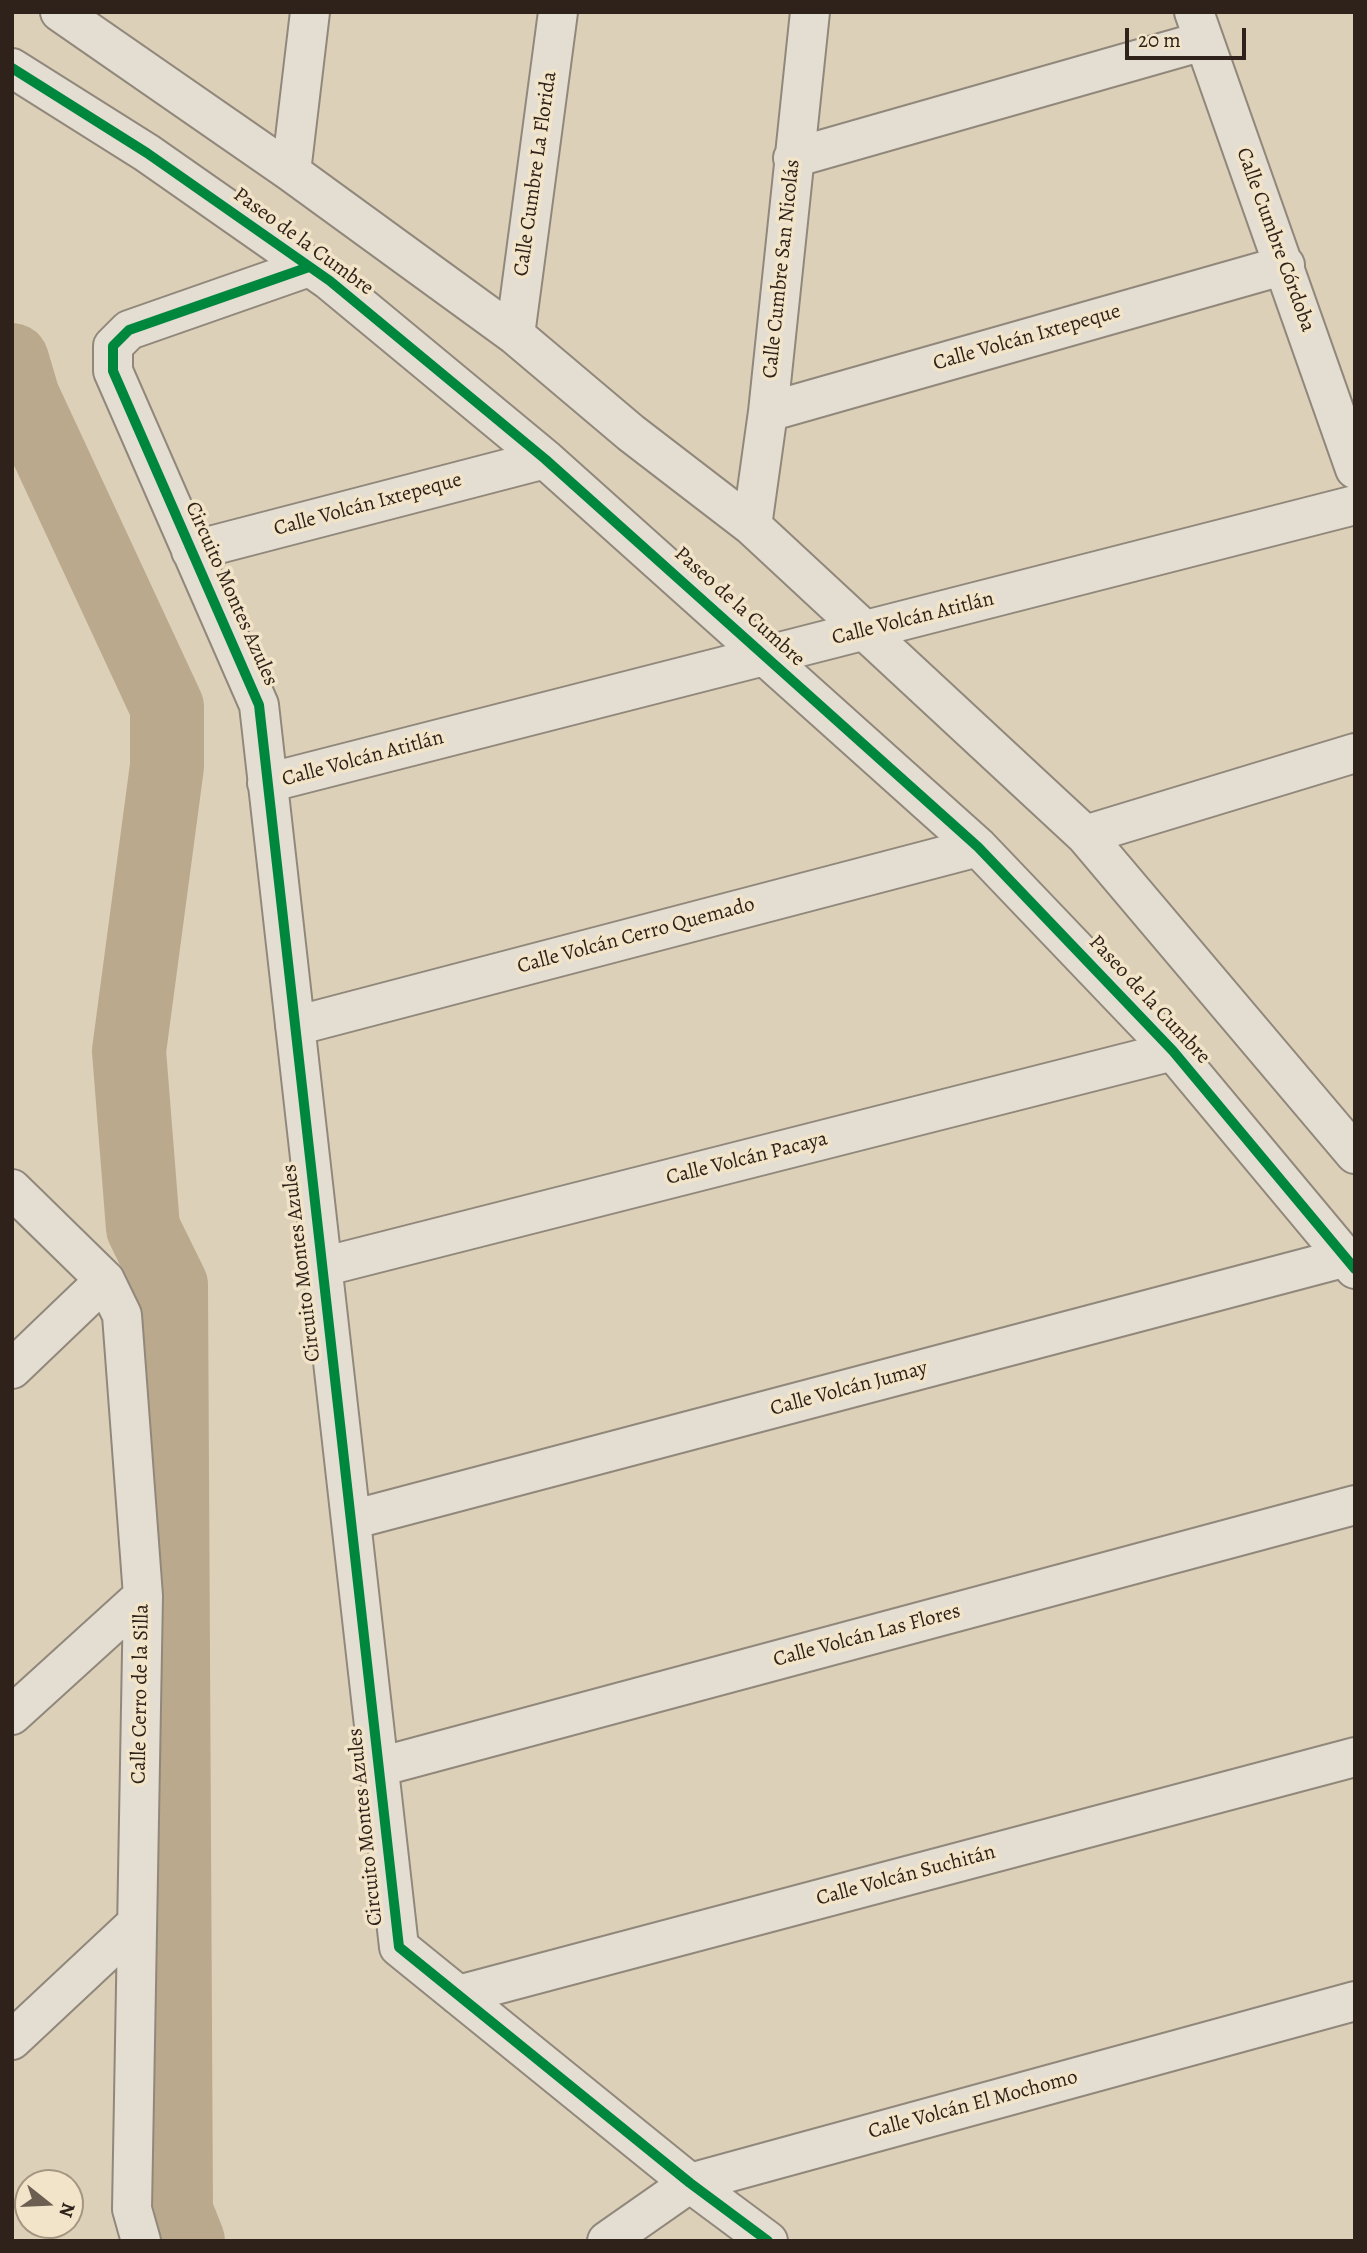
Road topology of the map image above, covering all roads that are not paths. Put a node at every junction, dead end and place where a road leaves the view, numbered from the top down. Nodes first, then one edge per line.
1 (310, 12) edge
2 (558, 12) edge
3 (810, 12) edge
4 (61, 13) edge
5 (1198, 26) edge
6 (25, 76) edge
7 (793, 158) junction
8 (292, 172) junction
9 (1285, 265) junction
10 (309, 267) junction
11 (515, 335) junction
12 (768, 412) junction
13 (545, 458) junction
14 (1355, 469) edge
15 (1355, 505) edge
16 (752, 526) junction
17 (191, 551) junction
18 (867, 632) junction
19 (764, 654) junction
20 (1355, 753) edge
21 (267, 783) junction
22 (1085, 835) junction
23 (978, 847) junction
24 (295, 1026) junction
25 (1173, 1051) junction
26 (1355, 1154) edge
27 (12, 1189) edge
28 (1351, 1263) edge
29 (322, 1267) junction
30 (105, 1280) junction
31 (12, 1369) edge
32 (1355, 1505) edge
33 (351, 1520) junction
34 (142, 1596) junction
35 (12, 1715) edge
36 (1355, 1757) edge
37 (379, 1767) junction
38 (137, 1923) junction
39 (458, 1995) junction
40 (1355, 2001) edge
41 (12, 2040) edge
42 (690, 2183) junction
43 (141, 2241) edge
44 (607, 2241) edge
45 (768, 2241) edge

1 - 8 street
2 - 11 street, Calle Cumbre La Florida
3 - 7 street, Calle Cumbre San Nicolás
4 - 8 street
5 - 7 street
5 - 9 street, Calle Cumbre Córdoba
6 - 10 street, Paseo de la Cumbre
7 - 12 street, Calle Cumbre San Nicolás
8 - 11 street
9 - 12 street, Calle Volcán Ixtepeque
9 - 14 street, Calle Cumbre Córdoba
10 - 13 street, Paseo de la Cumbre
10 - 17 street, Circuito Montes Azules
11 - 16 street
12 - 16 street, Calle Cumbre San Nicolás
13 - 17 street, Calle Volcán Ixtepeque
13 - 19 street, Paseo de la Cumbre
15 - 18 street, Calle Volcán Atitlán
16 - 18 street
17 - 21 street, Circuito Montes Azules
18 - 19 street, Calle Volcán Atitlán
18 - 22 street
19 - 21 street, Calle Volcán Atitlán
19 - 23 street, Paseo de la Cumbre
20 - 22 street
21 - 24 street, Circuito Montes Azules
22 - 26 street
23 - 24 street, Calle Volcán Cerro Quemado
23 - 25 street, Paseo de la Cumbre
24 - 29 street, Circuito Montes Azules
25 - 28 street, Paseo de la Cumbre
25 - 29 street, Calle Volcán Pacaya
27 - 30 street, Calle Cerro de la Silla
28 - 33 street, Calle Volcán Jumay
29 - 33 street, Circuito Montes Azules
30 - 31 street
30 - 34 street, Calle Cerro de la Silla
32 - 37 street, Calle Volcán Las Flores
33 - 37 street, Circuito Montes Azules
34 - 35 street
34 - 38 street, Calle Cerro de la Silla
36 - 39 street, Calle Volcán Suchitán
37 - 39 street, Circuito Montes Azules
38 - 41 street
38 - 43 street, Calle Cerro de la Silla
39 - 42 street, Circuito Montes Azules
40 - 42 street, Calle Volcán El Mochomo
42 - 44 street, Calle Volcán El Mochomo
42 - 45 street, Circuito Montes Azules

